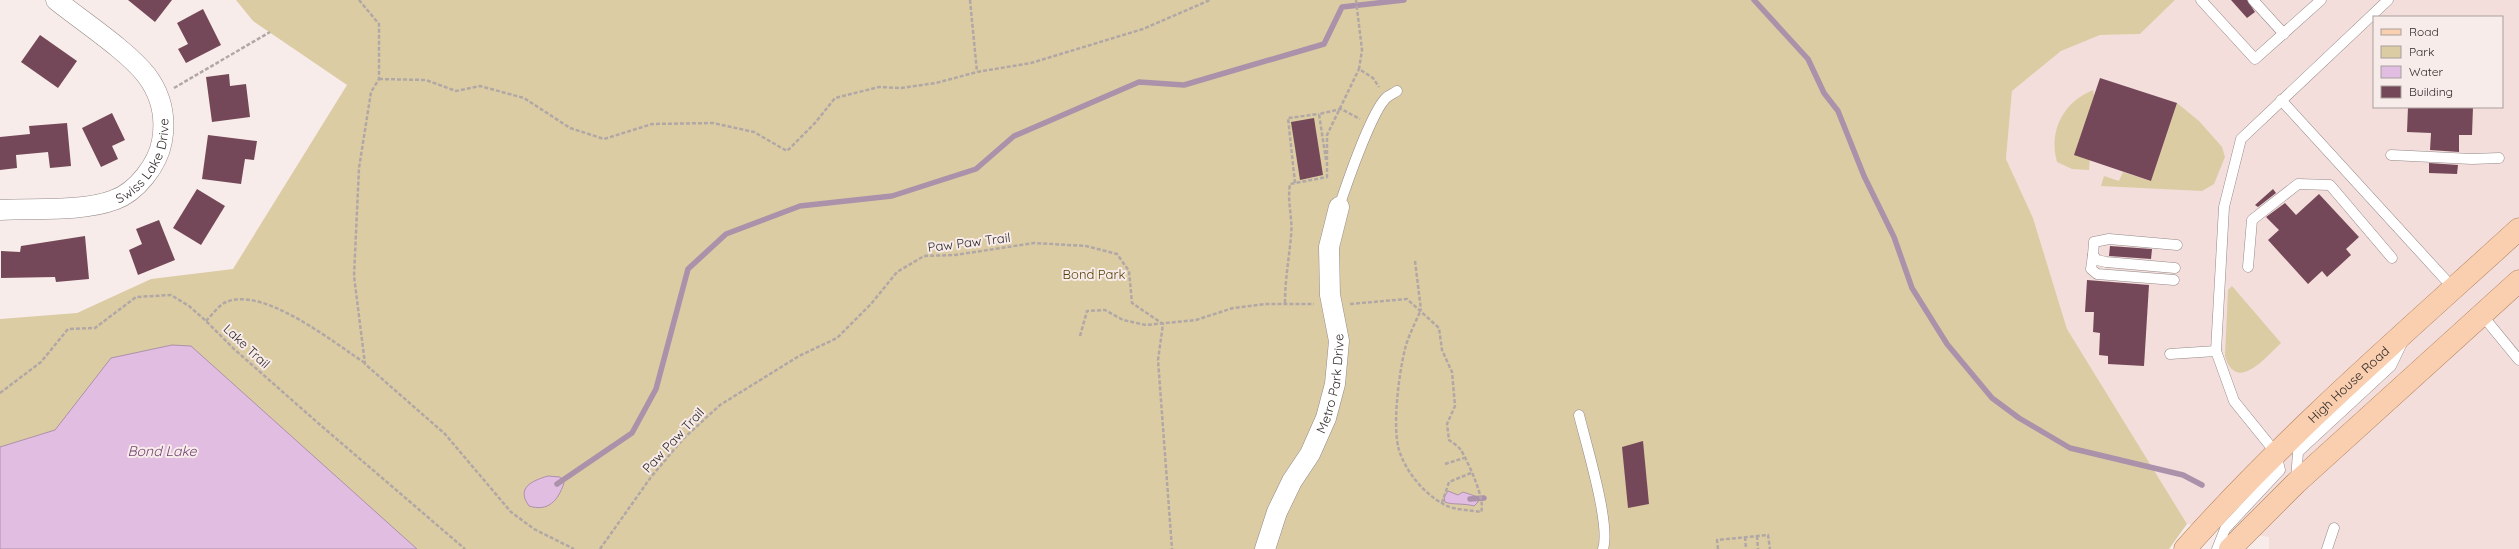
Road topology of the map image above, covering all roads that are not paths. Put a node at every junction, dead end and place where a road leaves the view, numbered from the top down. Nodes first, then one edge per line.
1 (56, 0) edge
2 (2201, 0) edge
3 (2253, 0) edge
4 (2321, 0) edge
5 (2388, 0) edge
6 (2284, 34) junction
7 (1397, 91) dead end
8 (2281, 100) junction
9 (2391, 155) dead end
10 (2499, 158) dead end
11 (1339, 207) joint
12 (0, 210) edge
13 (2519, 229) edge
14 (2177, 245) dead end
15 (2093, 255) junction
16 (2392, 258) dead end
17 (2248, 267) dead end
18 (2175, 268) dead end
19 (2174, 280) dead end
20 (2519, 281) edge
21 (2454, 289) junction
22 (2482, 315) junction
23 (2407, 332) junction
24 (2216, 352) junction
25 (2170, 354) dead end
26 (2519, 360) edge
27 (1579, 415) dead end
28 (2276, 453) junction
29 (2296, 483) junction
30 (2334, 528) dead end
31 (1265, 549) edge
32 (1603, 549) edge
33 (2185, 549) edge
34 (2217, 549) edge
35 (2230, 549) edge
36 (2327, 549) edge

1 - 12 street, Swiss Lake Drive
2 - 6 lane
3 - 6 lane
4 - 6 lane
5 - 8 lane
7 - 11 lane
8 - 21 lane
8 - 24 lane
9 - 10 lane
11 - 31 street, Metro Park Drive
13 - 21 main road, High House Road
14 - 15 lane
15 - 18 lane
15 - 19 lane
16 - 17 lane
20 - 22 main road
21 - 23 main road, High House Road
22 - 26 lane
22 - 29 main road
23 - 28 main road, High House Road
23 - 29 lane
24 - 25 lane
24 - 28 lane
27 - 32 lane
28 - 33 main road, High House Road
28 - 34 lane
29 - 35 main road
30 - 36 lane

